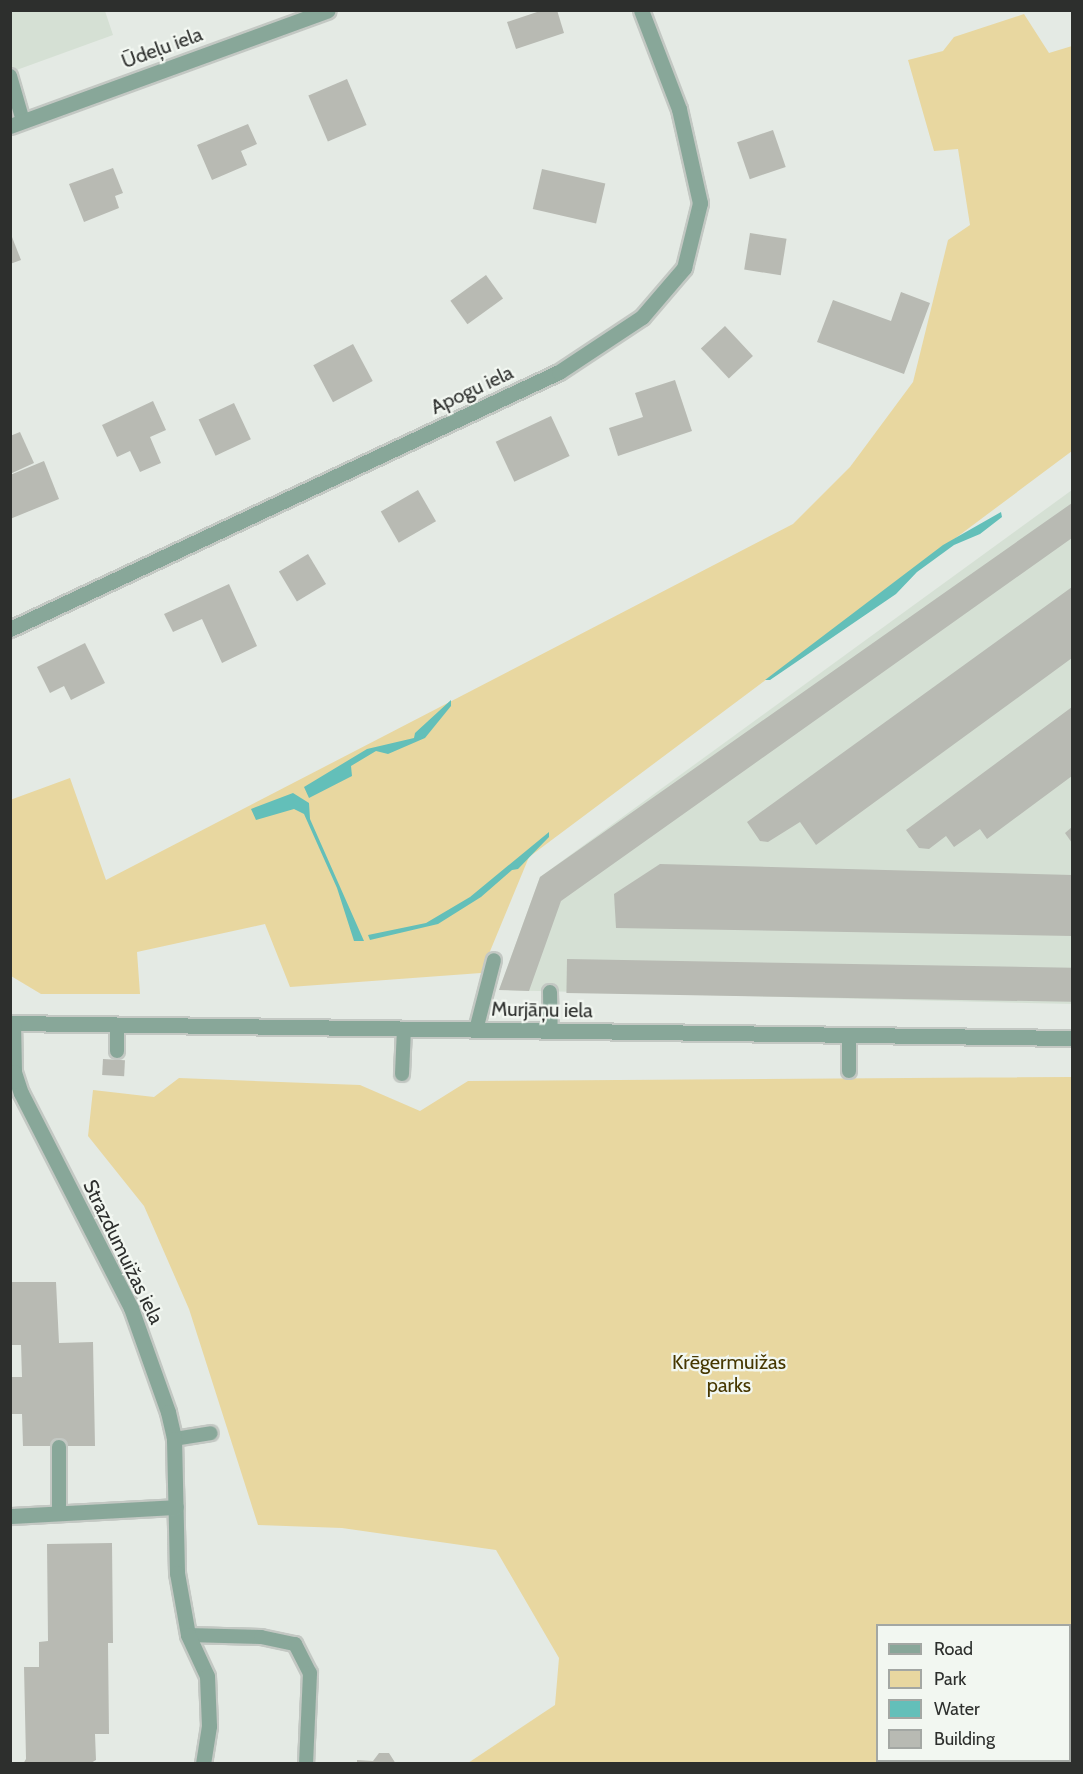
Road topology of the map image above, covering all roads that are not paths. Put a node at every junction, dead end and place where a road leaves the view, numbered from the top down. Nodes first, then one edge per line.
1 (328, 10) edge
2 (641, 10) edge
3 (10, 76) edge
4 (17, 124) edge
5 (10, 629) edge
6 (494, 960) dead end
7 (550, 992) dead end
8 (11, 1023) edge
9 (117, 1024) junction
10 (404, 1029) junction
11 (476, 1030) junction
12 (551, 1031) junction
13 (849, 1035) junction
14 (1072, 1038) edge
15 (117, 1051) dead end
16 (849, 1071) dead end
17 (402, 1074) dead end
18 (211, 1432) dead end
19 (174, 1439) junction
20 (59, 1447) dead end
21 (176, 1508) junction
22 (59, 1514) junction
23 (10, 1515) edge
24 (188, 1635) junction
25 (203, 1764) edge
26 (306, 1764) edge

1 - 4 street, Ūdeļu iela
2 - 5 street, Apogu iela
3 - 4 lane
6 - 11 lane
7 - 12 lane
8 - 9 street, Murjāņu iela
8 - 19 street, Strazdumuižas iela
9 - 10 street, Murjāņu iela
9 - 15 lane
10 - 11 street, Murjāņu iela
10 - 17 lane
11 - 12 street, Murjāņu iela
12 - 13 street, Murjāņu iela
13 - 14 street, Murjāņu iela
13 - 16 lane
18 - 19 lane
19 - 21 street, Strazdumuižas iela
20 - 22 lane
21 - 22 street
21 - 24 street, Strazdumuižas iela
22 - 23 street
24 - 25 street, Strazdumuižas iela
24 - 26 lane

